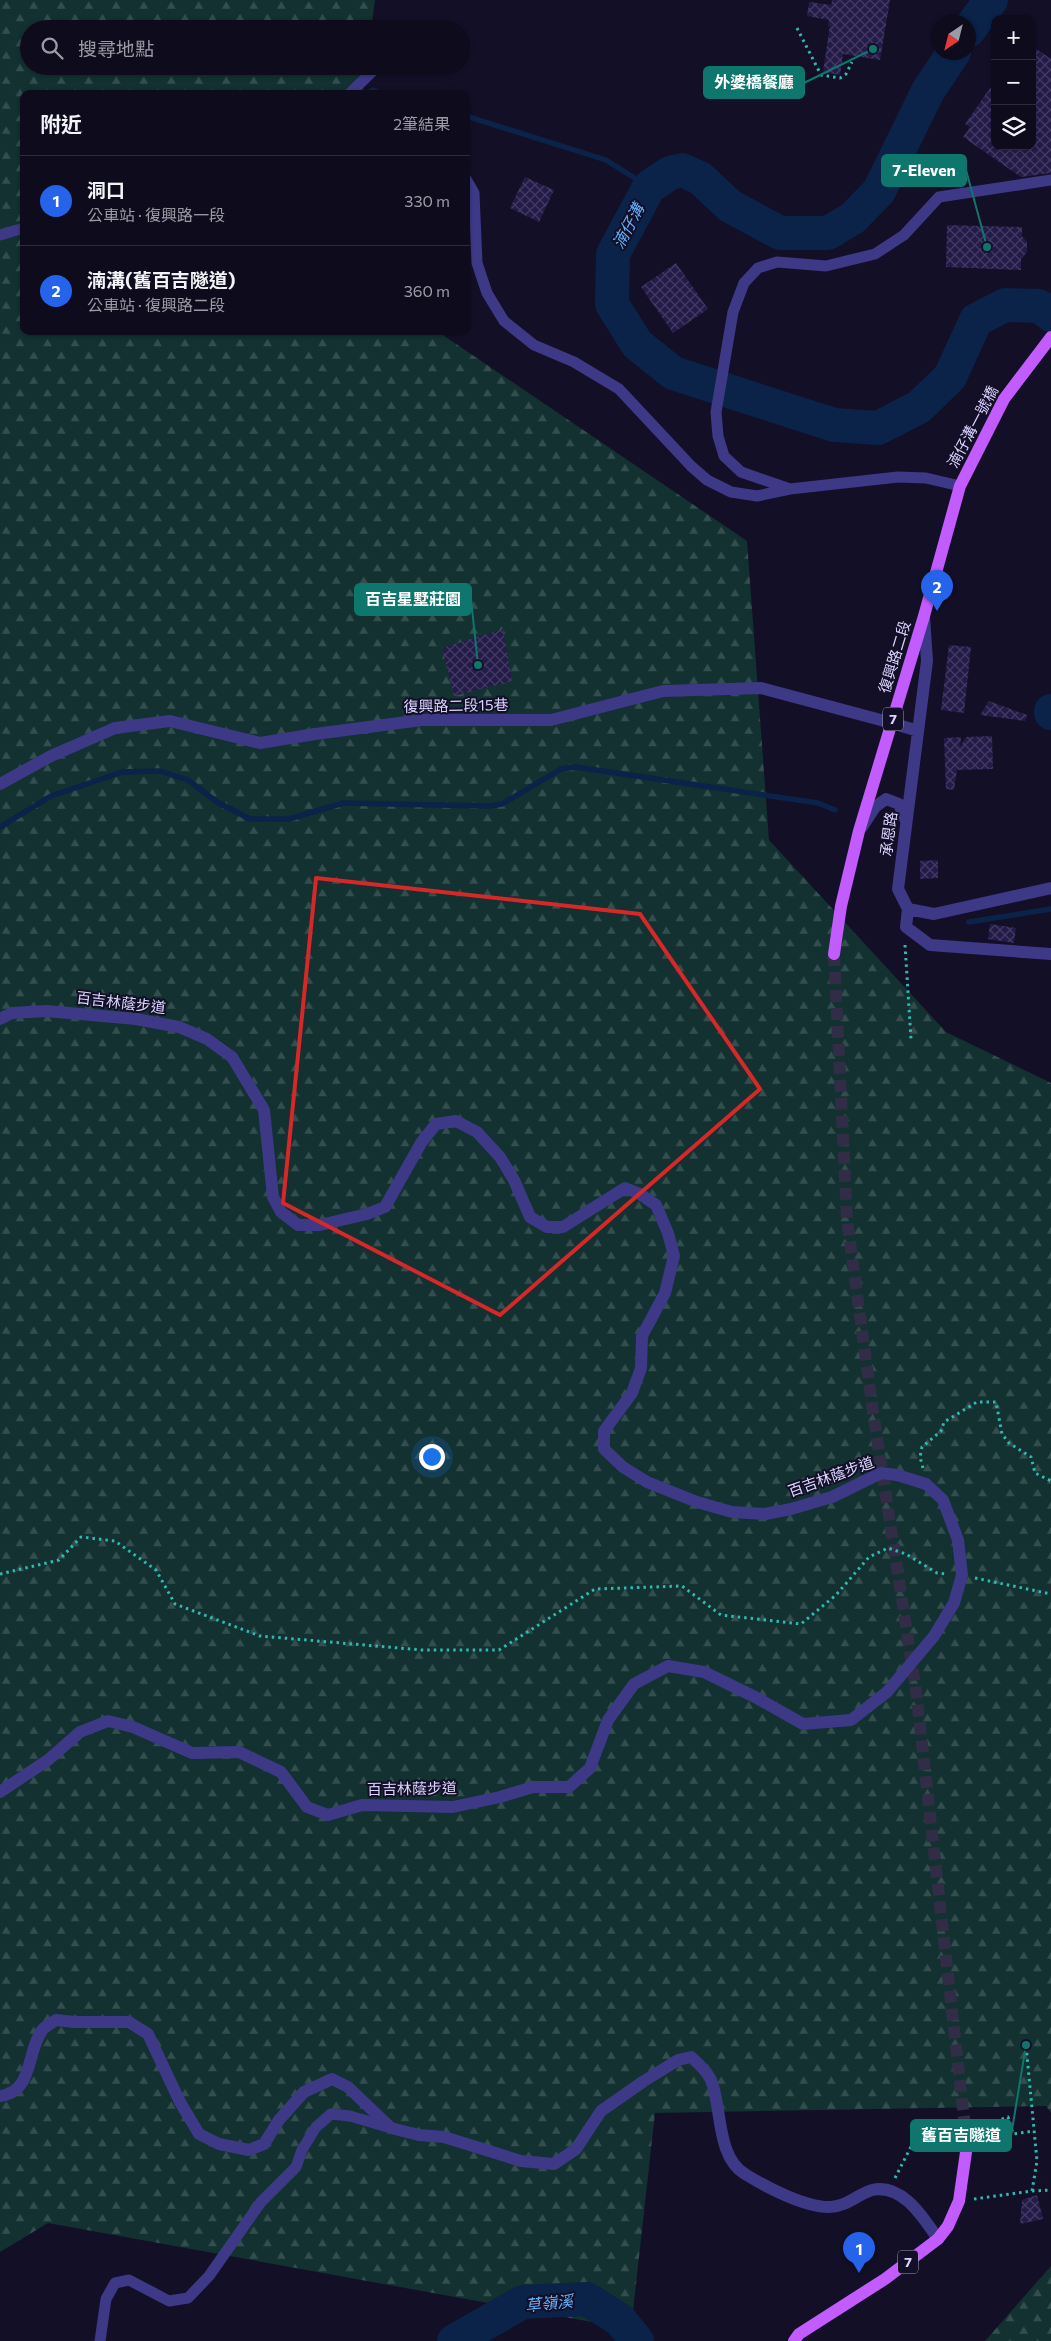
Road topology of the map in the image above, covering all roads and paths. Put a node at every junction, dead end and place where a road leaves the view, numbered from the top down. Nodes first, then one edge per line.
1 (796, 28) dead end
2 (852, 62) dead end
3 (369, 75) edge
4 (353, 90) edge
5 (1051, 180) edge
6 (470, 186) edge
7 (20, 229) edge
8 (0, 235) edge
9 (1051, 337) edge
10 (960, 486) junction
11 (790, 489) junction
12 (924, 616) junction
13 (892, 723) junction
14 (918, 732) junction
15 (0, 784) edge
16 (907, 824) junction
17 (859, 831) junction
18 (1051, 888) edge
19 (908, 909) junction
20 (906, 927) junction
21 (834, 954) tunnel mouth
22 (1051, 954) edge
23 (0, 1019) edge
24 (911, 1039) dead end
25 (1051, 1481) edge
26 (926, 1484) junction
27 (0, 1574) edge
28 (962, 1575) junction
29 (1051, 1594) edge
30 (0, 1792) edge
31 (1026, 2045) dead end
32 (0, 2096) edge
33 (391, 2128) junction
34 (1034, 2131) junction
35 (967, 2145) tunnel mouth
36 (889, 2190) junction
37 (1051, 2190) edge
38 (1032, 2191) junction
39 (959, 2201) junction
40 (938, 2239) junction
41 (100, 2341) edge
42 (794, 2341) edge

1 - 2 path
3 - 4 lane
5 - 11 lane
6 - 11 lane
7 - 8 lane
9 - 10 main road, 湳仔溝一號橋 / 7
10 - 11 lane
10 - 12 main road, 復興路二段 / 7
12 - 13 main road, 復興路二段 / 7
12 - 14 street, 承恩路
13 - 14 street, 復興路二段15巷
13 - 15 street, 復興路二段15巷
13 - 17 main road, 復興路二段 / 7
14 - 16 street, 承恩路
16 - 17 street
16 - 19 street, 承恩路
17 - 21 main road, 復興路二段 / 7
18 - 19 street
19 - 20 street
20 - 22 street
20 - 24 path
23 - 26 street, 百吉林蔭步道
25 - 26 path
26 - 28 street, 百吉林蔭步道
27 - 28 path
28 - 29 path
28 - 30 street, 百吉林蔭步道
31 - 34 path
32 - 33 street
33 - 36 street
33 - 41 lane
34 - 36 path
34 - 38 path
35 - 39 main road, 7
36 - 40 street
37 - 38 path
38 - 39 path
39 - 40 main road, 7
40 - 42 main road, 7

